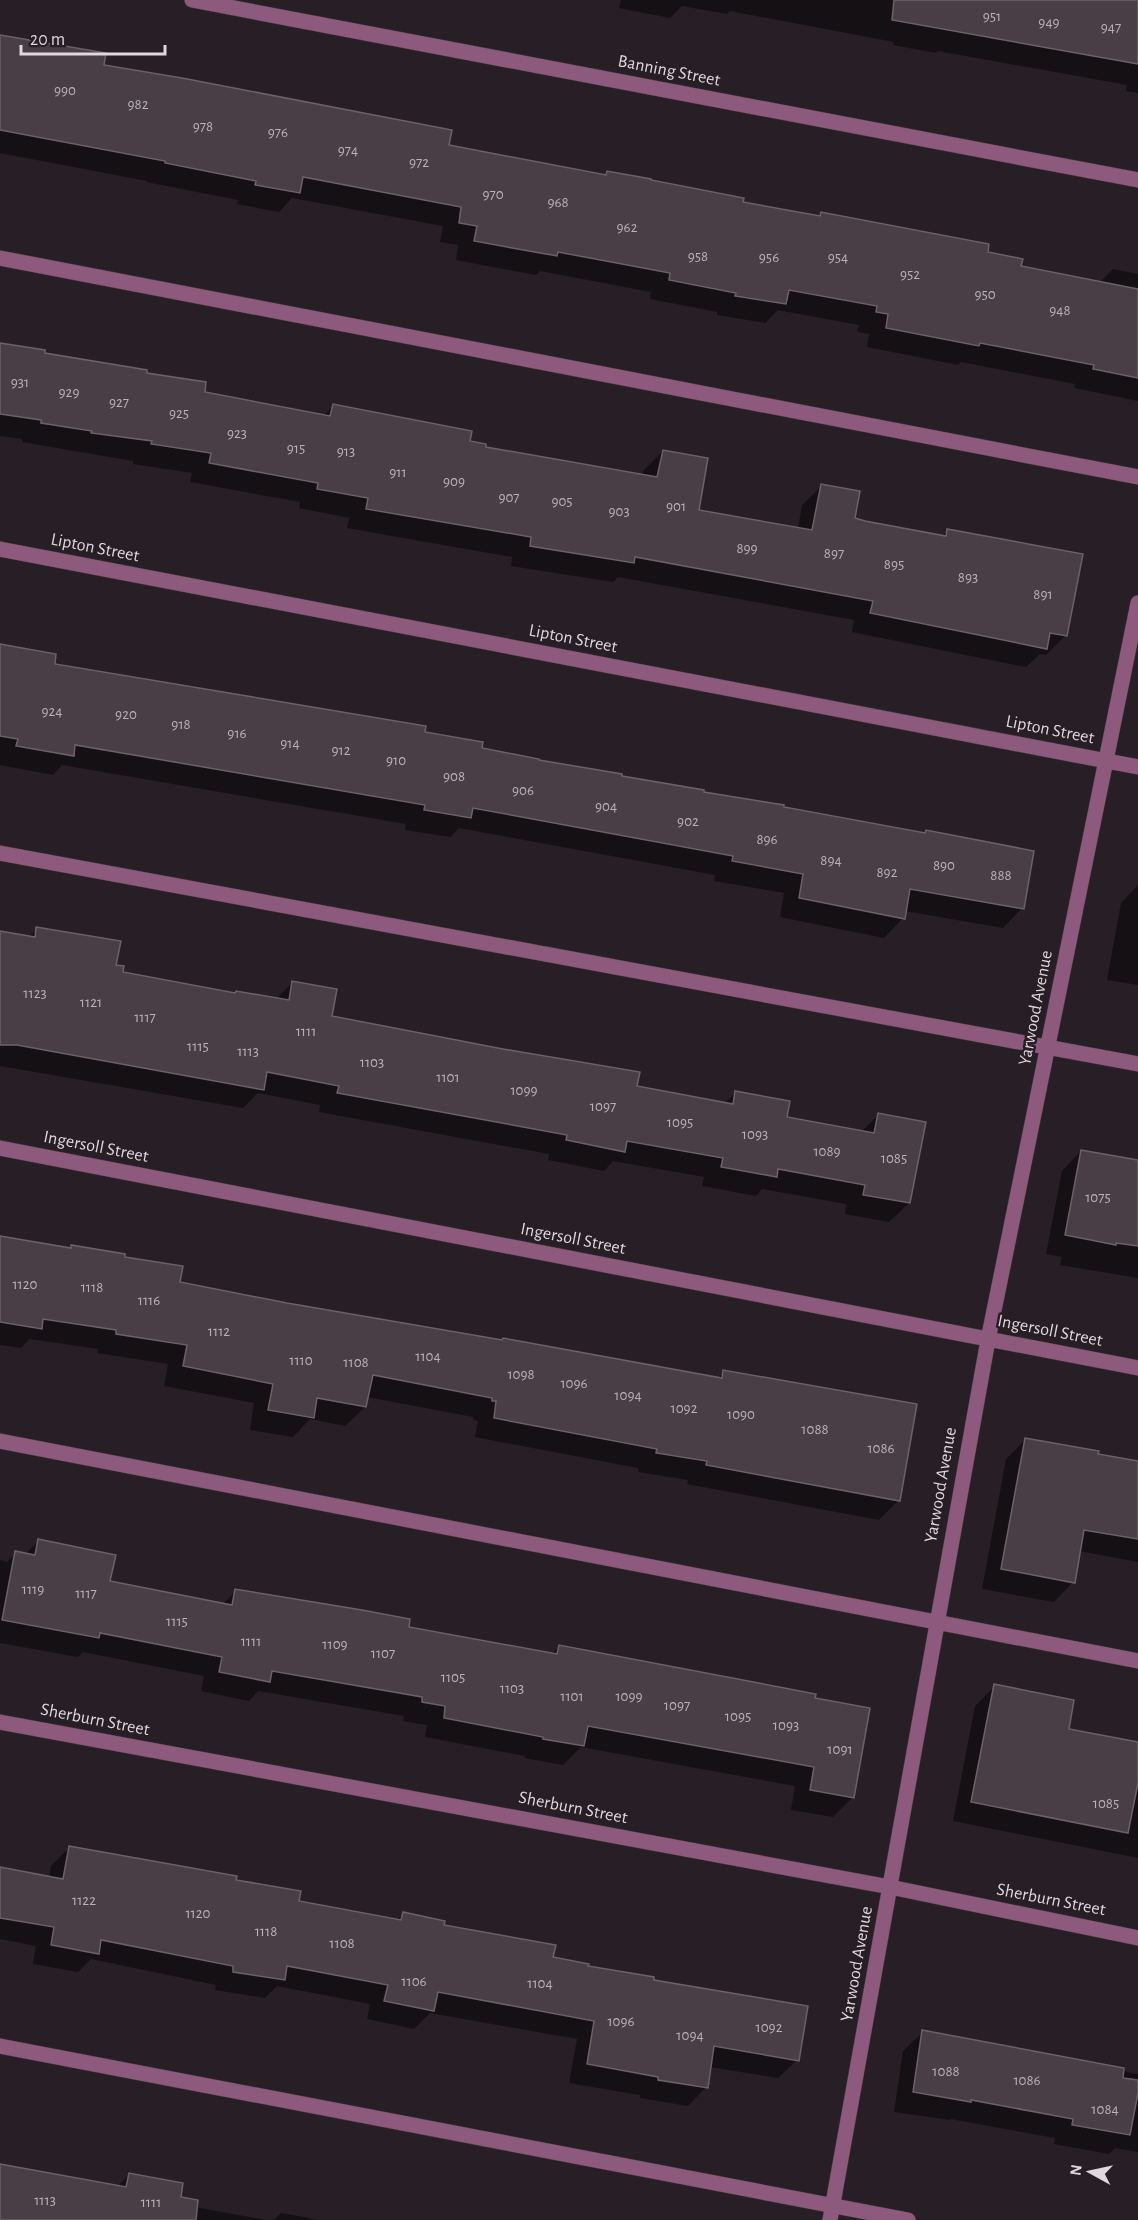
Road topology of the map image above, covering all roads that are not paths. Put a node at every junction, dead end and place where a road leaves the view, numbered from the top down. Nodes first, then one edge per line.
1 (192, 0) edge
2 (1138, 180) edge
3 (0, 258) edge
4 (1138, 477) edge
5 (0, 549) edge
6 (1138, 603) edge
7 (1106, 761) junction
8 (1138, 767) edge
9 (0, 853) edge
10 (1048, 1047) junction
11 (1138, 1064) edge
12 (0, 1148) edge
13 (988, 1340) junction
14 (1138, 1368) edge
15 (0, 1441) edge
16 (937, 1622) junction
17 (1138, 1660) edge
18 (0, 1722) edge
19 (890, 1887) junction
20 (1138, 1938) edge
21 (0, 2046) edge
22 (831, 2213) edge
23 (908, 2220) edge

1 - 2 street, Banning Street
3 - 4 street
5 - 7 street, Lipton Street
6 - 7 street, Yarwood Avenue
7 - 8 street, Lipton Street
7 - 10 street, Yarwood Avenue
9 - 10 street
10 - 11 street
10 - 13 street, Yarwood Avenue
12 - 13 street, Ingersoll Street
13 - 14 street, Ingersoll Street
13 - 16 street, Yarwood Avenue
15 - 16 street
16 - 17 street
16 - 19 street, Yarwood Avenue
18 - 19 street, Sherburn Street
19 - 20 street, Sherburn Street
19 - 22 street, Yarwood Avenue
21 - 22 street
22 - 23 street

